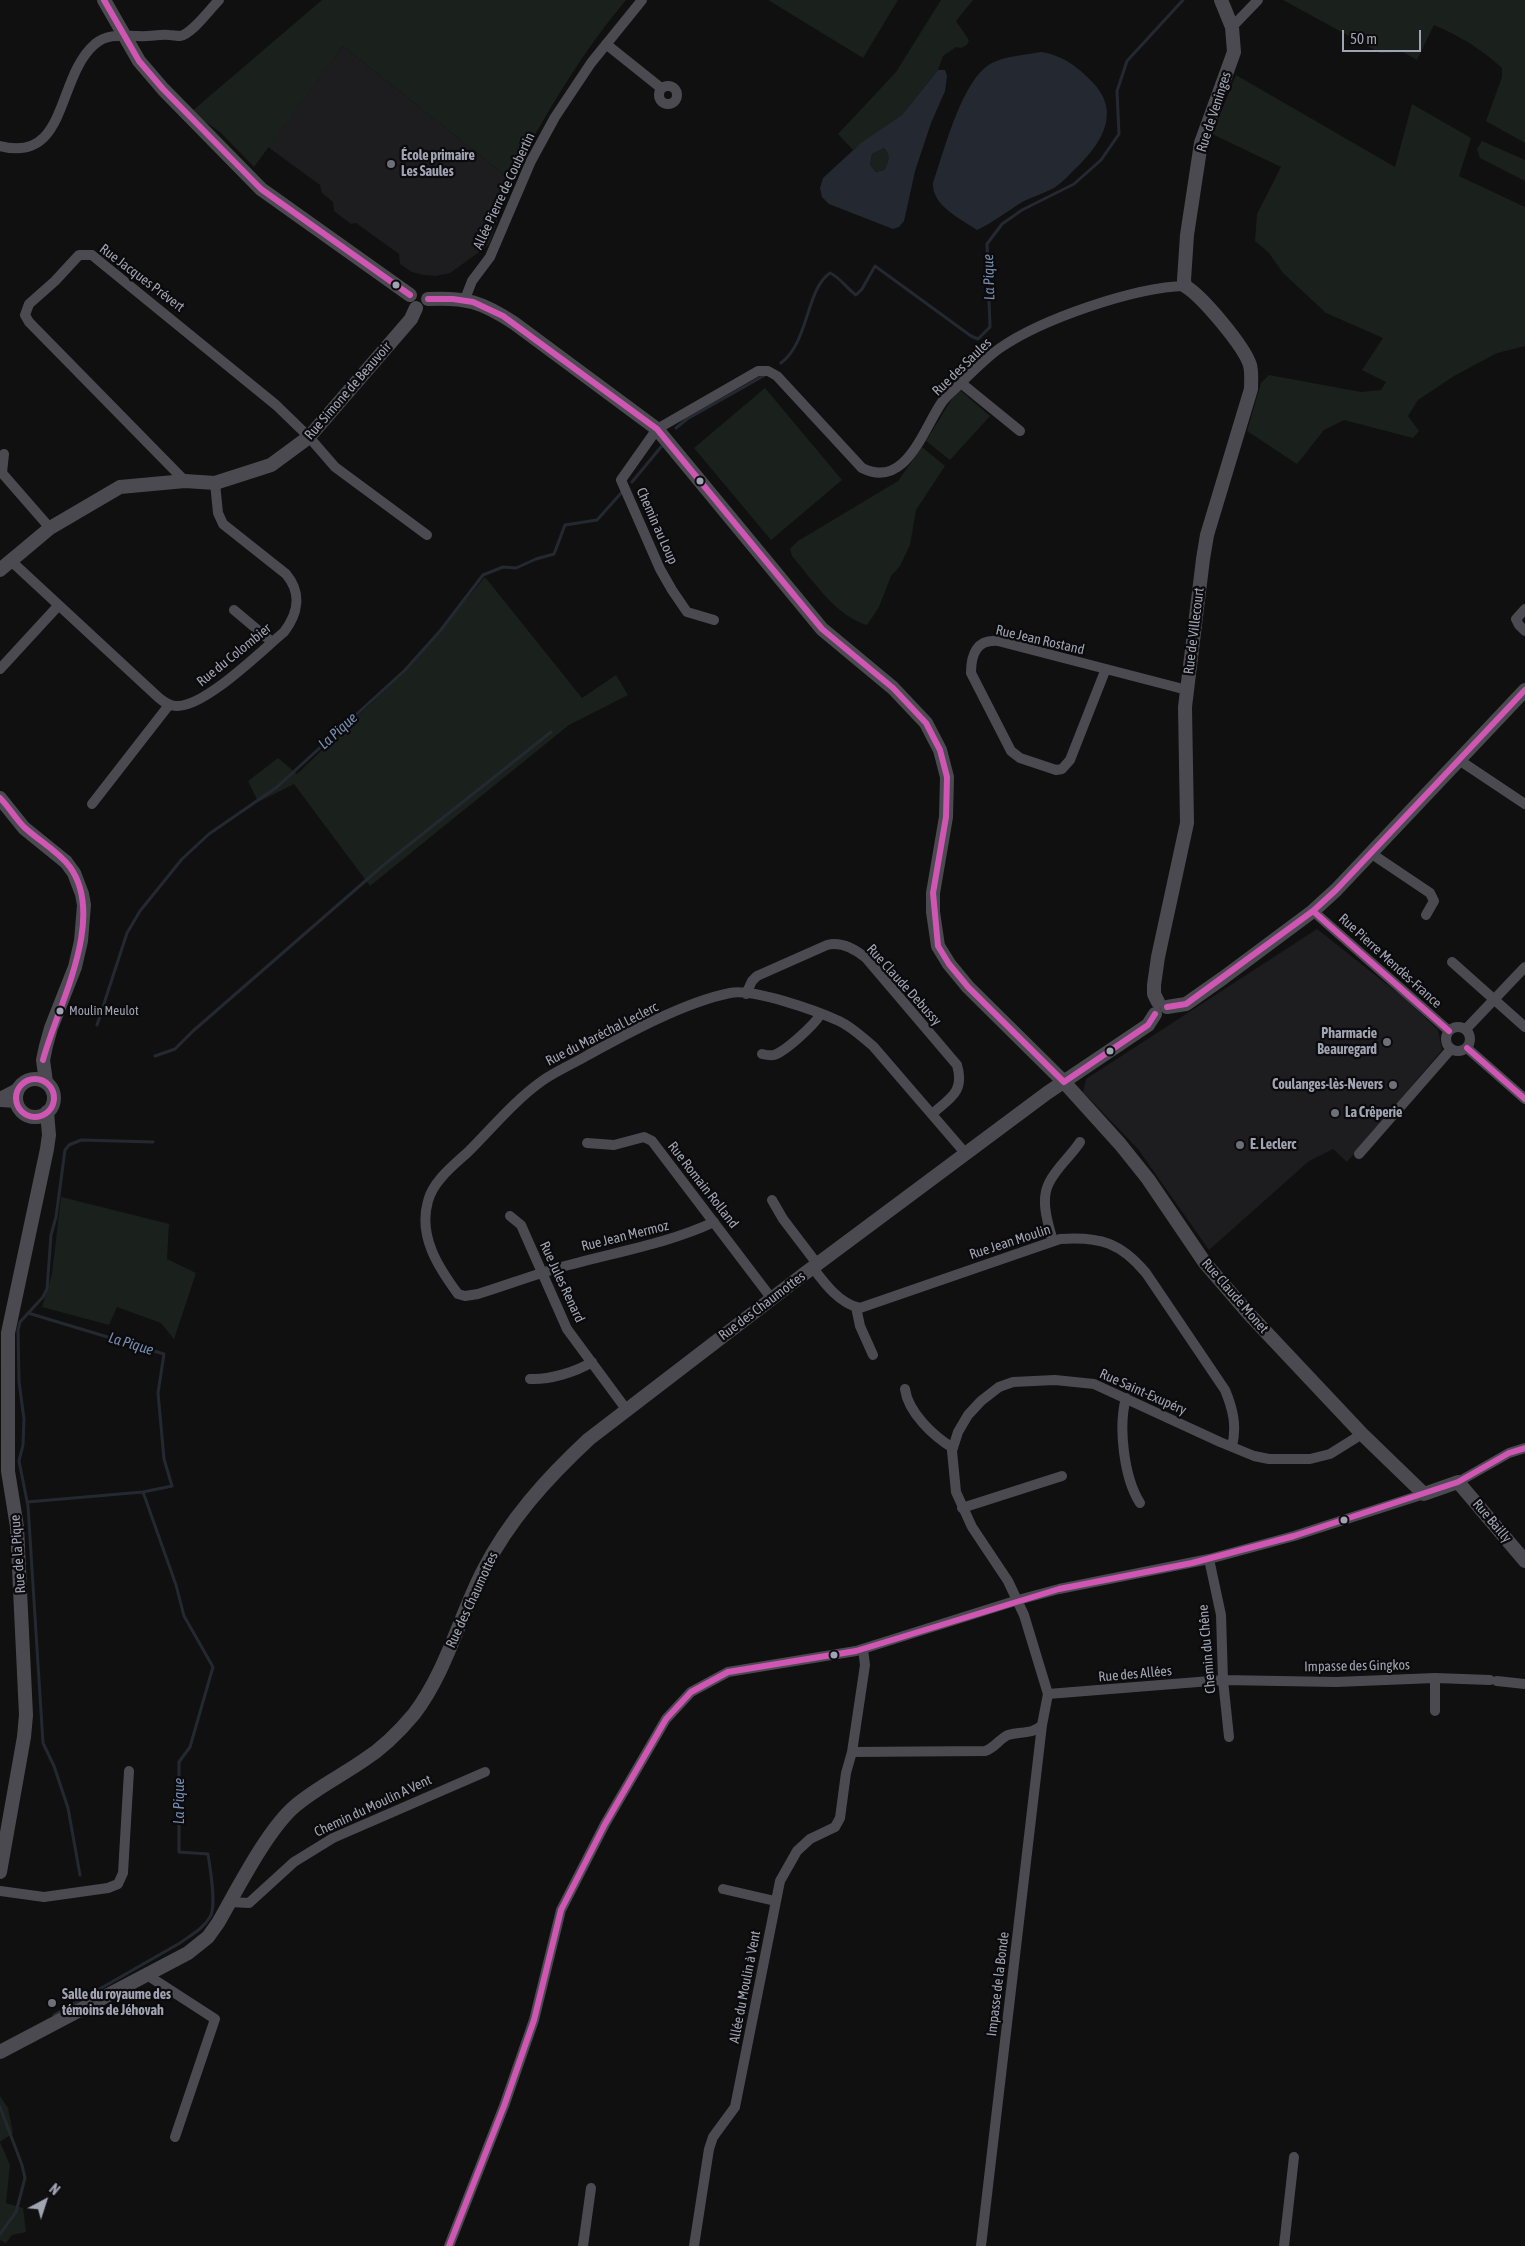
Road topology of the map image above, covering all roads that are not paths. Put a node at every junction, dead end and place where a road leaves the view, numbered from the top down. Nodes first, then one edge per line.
1 (104, 0) edge
2 (218, 0) edge
3 (642, 0) edge
4 (1221, 0) edge
5 (1258, 0) edge
6 (1232, 28) junction
7 (124, 35) junction
8 (606, 44) junction
9 (662, 88) dead end
10 (0, 146) edge
11 (1186, 286) junction
12 (465, 299) junction
13 (422, 304) junction
14 (961, 383) junction
15 (657, 429) junction
16 (1020, 431) dead end
17 (309, 437) junction
18 (4, 454) dead end
19 (186, 481) junction
20 (215, 483) junction
21 (50, 528) junction
22 (427, 535) dead end
23 (5, 565) edge
24 (58, 606) junction
25 (1525, 609) edge
26 (234, 610) dead end
27 (714, 620) dead end
28 (1525, 631) edge
29 (272, 642) junction
30 (0, 669) edge
31 (1105, 671) junction
32 (1187, 690) junction
33 (1525, 690) edge
34 (169, 705) junction
35 (1459, 760) junction
36 (0, 798) edge
37 (92, 804) dead end
38 (1525, 804) edge
39 (1372, 854) junction
40 (1313, 911) junction
41 (1426, 915) dead end
42 (1452, 962) dead end
43 (1525, 967) edge
44 (746, 994) junction
45 (1494, 1000) junction
46 (1160, 1008) junction
47 (820, 1015) junction
48 (1525, 1027) edge
49 (1466, 1029) junction
50 (1449, 1031) junction
51 (1467, 1048) junction
52 (1451, 1049) junction
53 (762, 1054) dead end
54 (43, 1060) junction
55 (31, 1079) junction
56 (46, 1082) junction
57 (1064, 1082) junction
58 (19, 1087) junction
59 (0, 1097) edge
60 (1525, 1099) edge
61 (0, 1102) edge
62 (17, 1103) junction
63 (47, 1112) junction
64 (932, 1114) junction
65 (32, 1117) junction
66 (1080, 1142) dead end
67 (587, 1143) dead end
68 (47, 1149) junction
69 (966, 1154) junction
70 (1359, 1154) dead end
71 (772, 1200) dead end
72 (510, 1216) dead end
73 (714, 1222) junction
74 (1053, 1242) junction
75 (816, 1266) junction
76 (542, 1274) junction
77 (772, 1299) junction
78 (856, 1307) junction
79 (873, 1355) dead end
80 (592, 1362) junction
81 (4, 1366) edge
82 (530, 1379) dead end
83 (904, 1389) dead end
84 (1126, 1398) junction
85 (626, 1409) junction
86 (1362, 1434) junction
87 (1232, 1446) junction
88 (953, 1448) junction
89 (1525, 1448) edge
90 (1062, 1476) dead end
91 (1458, 1482) junction
92 (1424, 1494) junction
93 (1140, 1503) dead end
94 (962, 1508) junction
95 (1209, 1559) junction
96 (1525, 1561) edge
97 (1018, 1600) junction
98 (863, 1649) junction
99 (1434, 1678) junction
100 (1223, 1680) junction
101 (1525, 1684) edge
102 (1048, 1694) junction
103 (1435, 1711) dead end
104 (1042, 1725) junction
105 (1229, 1737) dead end
106 (852, 1752) junction
107 (129, 1771) dead end
108 (485, 1772) dead end
109 (0, 1872) edge
110 (724, 1889) dead end
111 (0, 1891) edge
112 (775, 1901) junction
113 (230, 1902) junction
114 (148, 1975) junction
115 (0, 2052) edge
116 (175, 2137) dead end
117 (1294, 2157) dead end
118 (592, 2188) dead end
119 (449, 2246) edge
120 (583, 2246) edge
121 (694, 2246) edge
122 (981, 2246) edge
123 (1284, 2246) edge

1 - 7 street
2 - 7 street
3 - 8 street, Allée Pierre de Coubertin
4 - 6 street, Rue de Veninges
5 - 6 street
6 - 11 street, Rue de Veninges
7 - 10 street
7 - 13 street
8 - 9 street
8 - 12 street, Allée Pierre de Coubertin
11 - 14 street, Rue des Saules
11 - 32 street, Rue de Villecourt
12 - 13 street, Rue Claude Monet
12 - 15 street, Rue Claude Monet
13 - 17 street, Rue Simone de Beauvoir
14 - 15 street, Rue des Saules
14 - 16 street
15 - 27 street, Chemin au Loup
15 - 57 street, Rue Claude Monet
17 - 19 street, Rue Jacques Prévert
17 - 20 street, Rue Simone de Beauvoir
17 - 22 street
18 - 21 street
19 - 20 street, Rue Simone de Beauvoir
19 - 21 street, Rue Simone de Beauvoir
20 - 29 street, Rue du Colombier
21 - 23 street, Rue Simone de Beauvoir
23 - 24 street
24 - 30 street
24 - 34 street
25 - 28 street
26 - 29 street
29 - 34 street, Rue du Colombier
31 - 31 street, Rue Jean Rostand
31 - 32 street, Rue Jean Rostand
32 - 46 street, Rue de Villecourt
33 - 35 street
34 - 37 street
35 - 38 street
35 - 39 street
36 - 54 street
39 - 40 street
39 - 41 street
40 - 46 street
40 - 50 street, Rue Pierre Mendès-France
42 - 45 street
43 - 45 street
44 - 47 street, Rue du Maréchal Leclerc
44 - 64 street, Rue Claude Debussy
44 - 76 street, Rue du Maréchal Leclerc
45 - 48 street
45 - 49 street
46 - 57 street, Rue des Chaumottes
47 - 53 street
47 - 64 street, Rue du Maréchal Leclerc
49 - 50 street
49 - 51 street
50 - 52 street
51 - 52 street
51 - 60 street
52 - 70 street
54 - 55 street
54 - 56 street
55 - 56 street
55 - 58 street
56 - 63 street
57 - 69 street, Rue des Chaumottes
57 - 86 street, Rue Claude Monet
58 - 59 street
58 - 62 street
61 - 62 street
62 - 65 street
63 - 65 street
63 - 68 street, Rue de la Pique
64 - 69 street, Rue du Maréchal Leclerc
65 - 68 street
66 - 74 street
67 - 73 street, Rue Romain Rolland
68 - 81 street, Rue de la Pique
69 - 75 street, Rue des Chaumottes
71 - 75 street
72 - 76 street, Rue Jules Renard
73 - 76 street, Rue Jean Mermoz
73 - 77 street, Rue Romain Rolland
74 - 78 street, Rue Jean Moulin
74 - 87 street, Rue Jean Moulin
75 - 77 street, Rue des Chaumottes
75 - 78 street
76 - 80 street, Rue Jules Renard
77 - 85 street, Rue des Chaumottes
78 - 79 street
80 - 82 street
80 - 85 street, Rue Jules Renard
81 - 109 street, Rue de la Pique
83 - 88 street
84 - 87 street, Rue Saint-Exupéry
84 - 88 street, Rue Saint-Exupéry
84 - 93 street
85 - 113 street, Rue des Chaumottes
86 - 87 street, Rue Saint-Exupéry
86 - 92 street, Rue Claude Monet
88 - 94 street, Rue Saint-Exupéry
89 - 91 street
90 - 94 street
91 - 92 street
91 - 96 street, Rue Bailly
92 - 95 street
94 - 97 street, Rue Saint-Exupéry
95 - 97 street
95 - 100 street, Chemin du Chêne
97 - 98 street
97 - 102 street, Rue Saint-Exupéry
98 - 106 street, Allée du Moulin à Vent
98 - 119 street
99 - 100 street, Impasse des Gingkos
99 - 101 street, Impasse des Gingkos
99 - 103 street
100 - 102 street, Rue des Allées
100 - 105 street, Chemin du Chêne
102 - 104 street, Impasse de la Bonde
104 - 106 street
104 - 122 street, Impasse de la Bonde
106 - 112 street, Allée du Moulin à Vent
107 - 111 street
108 - 113 street, Chemin du Moulin A Vent
110 - 112 street
112 - 121 street, Allée du Moulin à Vent
113 - 114 street, Rue des Chaumottes
114 - 115 street, Rue des Chaumottes
114 - 116 street
117 - 123 street
118 - 120 street

